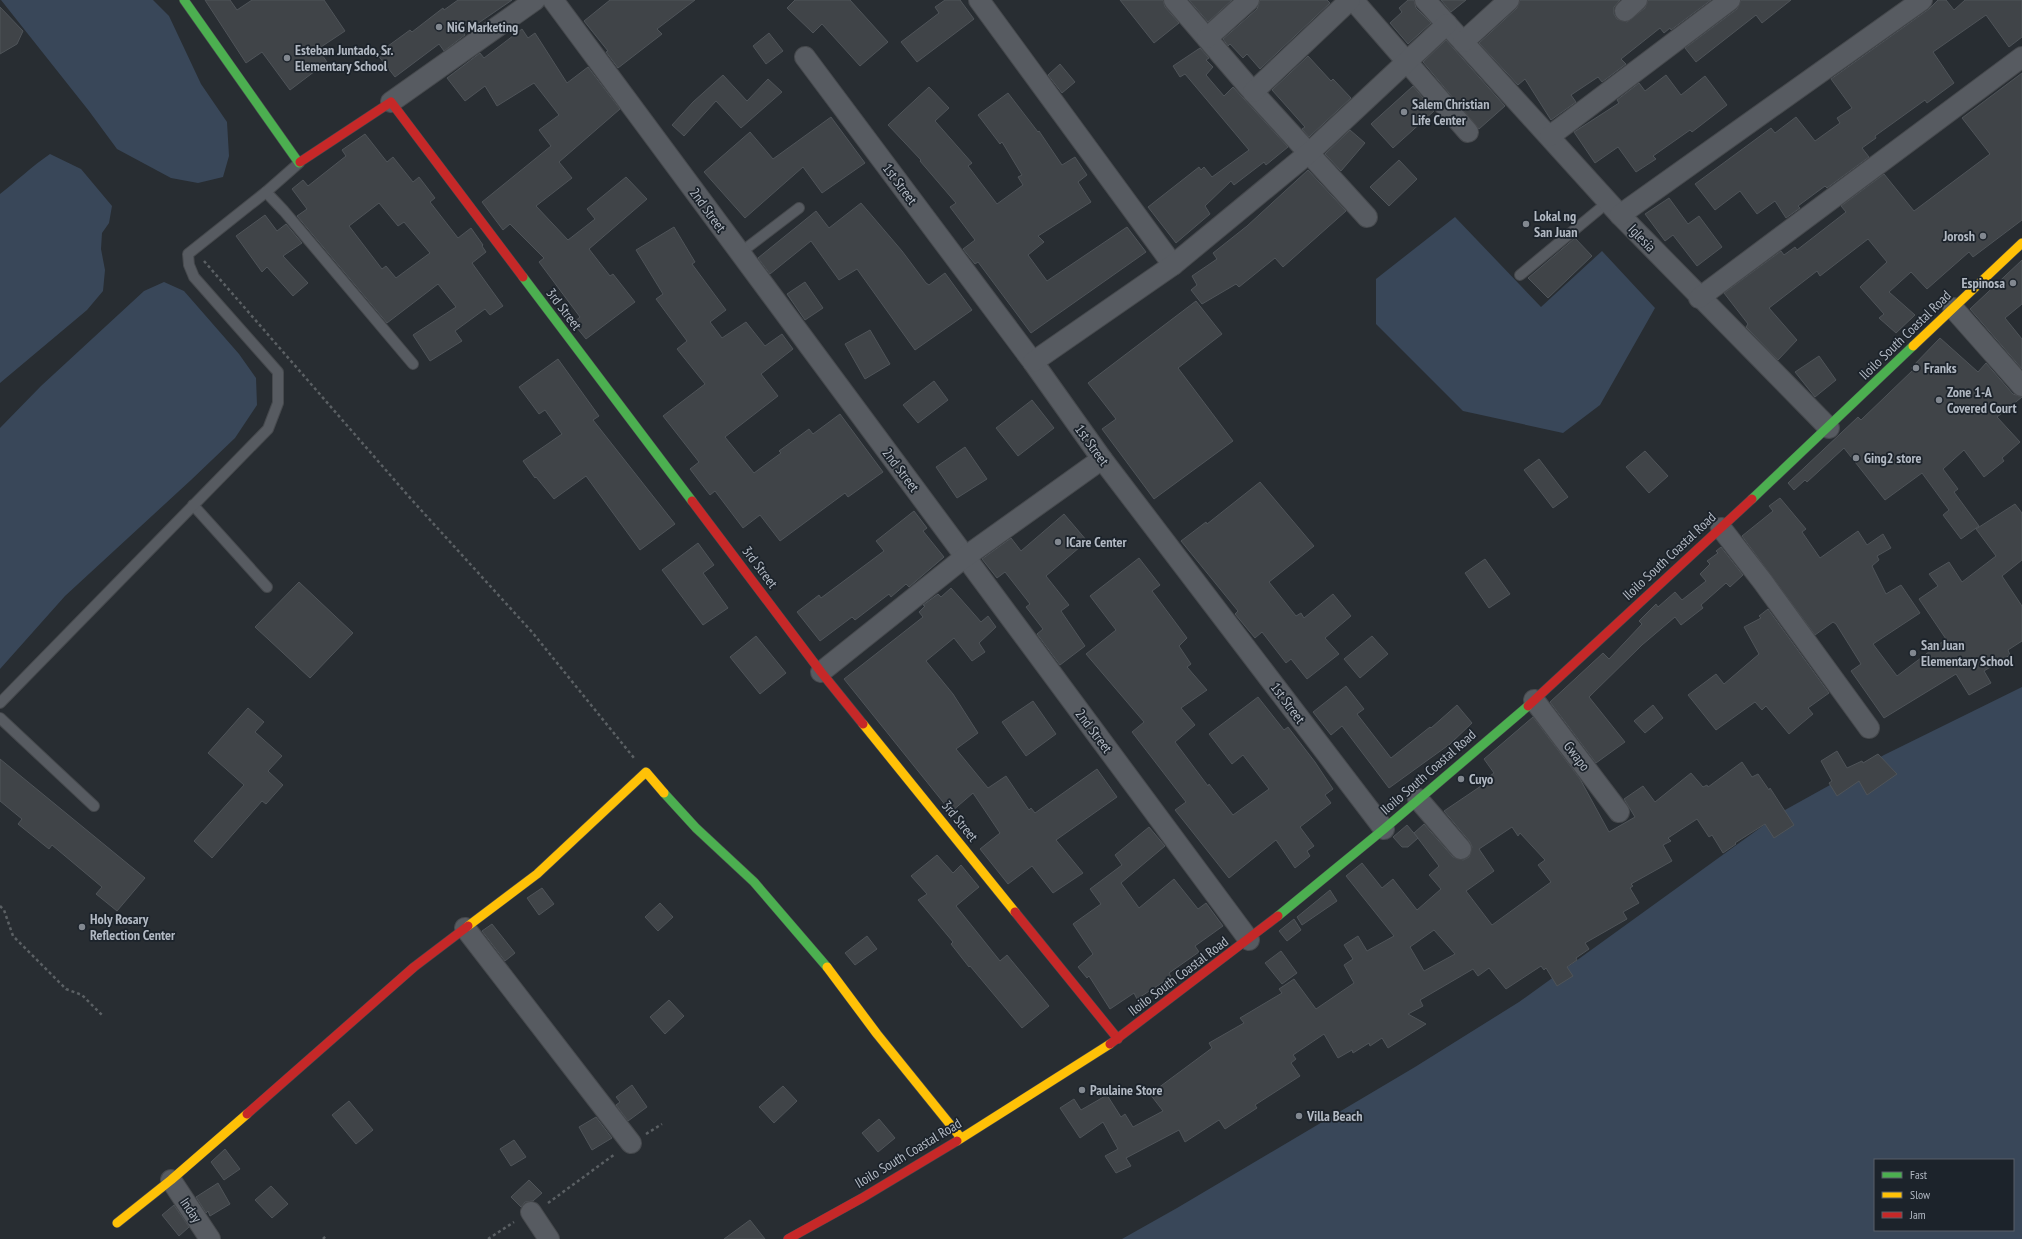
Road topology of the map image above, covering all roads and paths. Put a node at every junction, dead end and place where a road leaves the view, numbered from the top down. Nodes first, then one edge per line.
1 (184, 0) edge
2 (535, 0) edge
3 (553, 0) edge
4 (979, 0) edge
5 (1174, 0) edge
6 (1249, 0) edge
7 (1352, 0) edge
8 (1425, 0) edge
9 (1509, 0) edge
10 (1730, 0) edge
11 (1922, 0) edge
12 (1447, 24) junction
13 (1207, 38) junction
14 (1463, 42) junction
15 (805, 57) dead end
16 (2022, 57) edge
17 (1407, 62) junction
18 (1253, 92) junction
19 (391, 102) junction
20 (1468, 132) dead end
21 (1550, 136) junction
22 (1310, 152) junction
23 (299, 163) junction
24 (266, 192) junction
25 (800, 208) dead end
26 (1614, 208) junction
27 (1367, 218) dead end
28 (2022, 243) edge
29 (194, 250) junction
30 (740, 253) junction
31 (1173, 266) junction
32 (1520, 275) dead end
33 (1699, 298) junction
34 (1953, 308) junction
35 (1034, 362) junction
36 (413, 364) dead end
37 (2022, 386) edge
38 (1829, 428) junction
39 (1102, 459) junction
40 (193, 505) junction
41 (1721, 528) junction
42 (965, 557) junction
43 (267, 587) dead end
44 (821, 672) junction
45 (1534, 700) junction
46 (0, 703) edge
47 (0, 718) edge
48 (1869, 728) dead end
49 (646, 772) junction
50 (1418, 799) junction
51 (94, 806) dead end
52 (1619, 812) dead end
53 (1384, 829) junction
54 (1461, 848) dead end
55 (0, 906) edge
56 (465, 928) junction
57 (1249, 940) junction
58 (102, 1015) dead end
59 (1118, 1039) junction
60 (662, 1124) dead end
61 (961, 1138) junction
62 (631, 1143) junction
63 (171, 1180) junction
64 (531, 1212) junction
65 (117, 1223) dead end
66 (326, 1236) dead end
67 (210, 1239) edge
68 (323, 1239) edge
69 (488, 1239) edge
70 (549, 1239) edge
71 (788, 1239) edge

1 - 23 street
2 - 19 street
3 - 30 street, 2nd Street
4 - 31 street
5 - 13 street
6 - 13 street
7 - 17 street
7 - 18 street
8 - 12 street, Iglesia
9 - 14 street
10 - 21 street
11 - 26 street
12 - 14 street, Iglesia
12 - 17 street
13 - 18 street
14 - 21 street, Iglesia
15 - 35 street, 1st Street
16 - 33 street
17 - 20 street
17 - 22 street
18 - 22 street
19 - 23 street
19 - 44 street, 3rd Street
21 - 26 street, Iglesia
22 - 27 street
22 - 31 street
23 - 24 lane
24 - 29 lane
24 - 36 lane
25 - 30 lane
26 - 32 lane
26 - 33 street, Iglesia
28 - 34 street, Iloilo South Coastal Road
29 - 40 lane
29 - 49 path
30 - 42 street, 2nd Street
31 - 35 street
33 - 38 street, Iglesia
34 - 37 street
34 - 38 street, Iloilo South Coastal Road
35 - 39 street, 1st Street
38 - 41 street, Iloilo South Coastal Road
39 - 42 street
39 - 53 street, 1st Street
40 - 43 lane
40 - 46 lane
41 - 45 street, Iloilo South Coastal Road
41 - 48 street
42 - 44 street
42 - 57 street, 2nd Street
44 - 59 street, 3rd Street
45 - 50 street, Iloilo South Coastal Road
45 - 52 street, Gwapo
47 - 51 lane
49 - 56 street
49 - 61 street
50 - 53 street, Iloilo South Coastal Road
50 - 54 street
53 - 57 street, Iloilo South Coastal Road
55 - 58 path
56 - 62 street
56 - 63 street
57 - 59 street, Iloilo South Coastal Road
59 - 61 street, Iloilo South Coastal Road
60 - 62 path
61 - 71 street, Iloilo South Coastal Road
62 - 64 path
63 - 65 street
63 - 67 street, Inday
64 - 69 path
64 - 70 street
66 - 68 path

